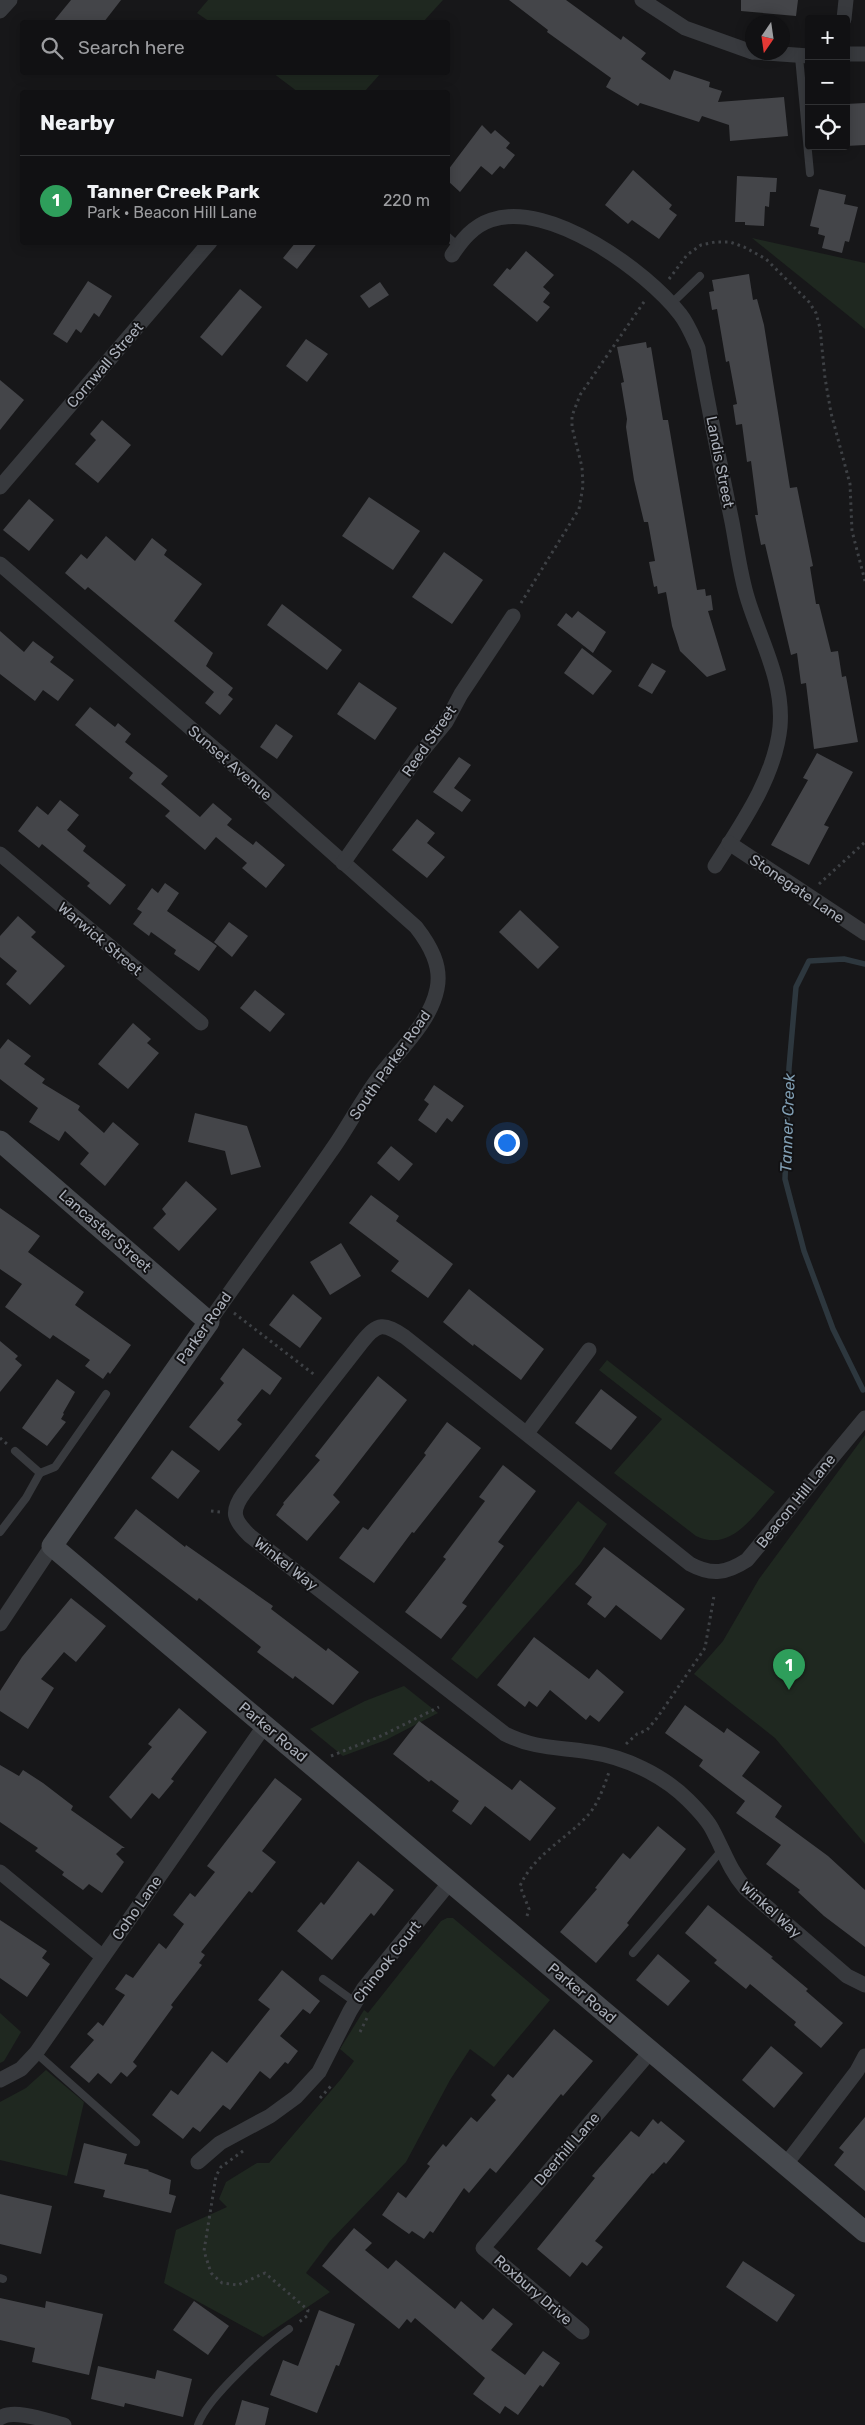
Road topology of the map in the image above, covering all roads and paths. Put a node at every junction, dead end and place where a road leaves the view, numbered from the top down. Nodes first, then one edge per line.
1 (10, 0) edge
2 (642, 0) edge
3 (846, 0) edge
4 (0, 11) edge
5 (844, 15) edge
6 (745, 49) edge
7 (850, 54) edge
8 (865, 54) edge
9 (790, 55) edge
10 (804, 56) edge
11 (810, 173) dead end
12 (207, 245) edge
13 (452, 246) edge
14 (700, 276) dead end
15 (666, 282) dead end
16 (648, 297) dead end
17 (672, 304) junction
18 (0, 486) edge
19 (0, 564) edge
20 (865, 581) edge
21 (513, 616) joint
22 (865, 842) edge
23 (729, 843) junction
24 (0, 854) edge
25 (343, 864) junction
26 (715, 866) dead end
27 (817, 886) dead end
28 (865, 933) edge
29 (438, 976) joint
30 (201, 1024) dead end
31 (0, 1142) edge
32 (332, 1150) joint
33 (228, 1308) junction
34 (209, 1322) junction
35 (589, 1350) dead end
36 (310, 1371) dead end
37 (106, 1394) dead end
38 (865, 1418) edge
39 (527, 1433) junction
40 (15, 1451) dead end
41 (40, 1473) junction
42 (0, 1532) edge
43 (52, 1546) junction
44 (720, 1572) joint
45 (714, 1596) dead end
46 (2, 1617) edge
47 (440, 1708) dead end
48 (265, 1725) junction
49 (629, 1739) dead end
50 (331, 1756) dead end
51 (607, 1778) dead end
52 (722, 1850) junction
53 (0, 1872) edge
54 (451, 1881) junction
55 (527, 1916) dead end
56 (633, 1953) dead end
57 (103, 1957) junction
58 (323, 1979) dead end
59 (865, 1985) edge
60 (355, 2002) junction
61 (651, 2051) junction
62 (36, 2053) junction
63 (865, 2056) edge
64 (0, 2080) edge
65 (136, 2142) dead end
66 (198, 2162) dead end
67 (786, 2164) junction
68 (214, 2196) dead end
69 (865, 2232) edge
70 (483, 2248) joint
71 (308, 2310) dead end
72 (290, 2329) dead end
73 (582, 2332) dead end
74 (3, 2416) edge
75 (64, 2425) edge
76 (198, 2425) edge

1 - 4 street
2 - 6 street
3 - 5 street
7 - 8 street
9 - 10 street
10 - 11 lane
12 - 18 street, Cornwall Street
13 - 17 street, Landis Street
14 - 17 lane
15 - 20 path
16 - 21 path
17 - 23 street, Landis Street
19 - 25 street, Sunset Avenue
21 - 25 street, Reed Street
22 - 27 path
23 - 26 street, Landis Street
23 - 28 street, Stonegate Lane
24 - 30 street, Warwick Street
25 - 29 street, Sunset Avenue
29 - 32 street, South Parker Road
31 - 34 street, Lancaster Street
32 - 33 street, Parker Road
33 - 34 street, Parker Road
33 - 36 path
34 - 43 street, Parker Road
35 - 39 street
37 - 41 lane
38 - 44 street, Beacon Hill Lane
39 - 44 street, Winkel Way
39 - 52 street, Winkel Way
40 - 41 lane
41 - 42 lane
43 - 46 street
43 - 48 street, Parker Road
45 - 49 path
47 - 50 path
48 - 54 street, Parker Road
48 - 57 street, Coho Lane
51 - 55 path
52 - 56 lane
52 - 59 street, Winkel Way
53 - 57 street
54 - 60 street, Chinook Court
54 - 61 street, Parker Road
57 - 62 street, Coho Lane
58 - 60 lane
60 - 66 street, Chinook Court
61 - 67 street, Parker Road
61 - 70 street, Deerhill Lane
62 - 64 street, Coho Lane
62 - 65 lane
63 - 67 street
67 - 69 street, Parker Road
68 - 71 path
70 - 73 street, Roxbury Drive
72 - 76 lane
74 - 75 street

